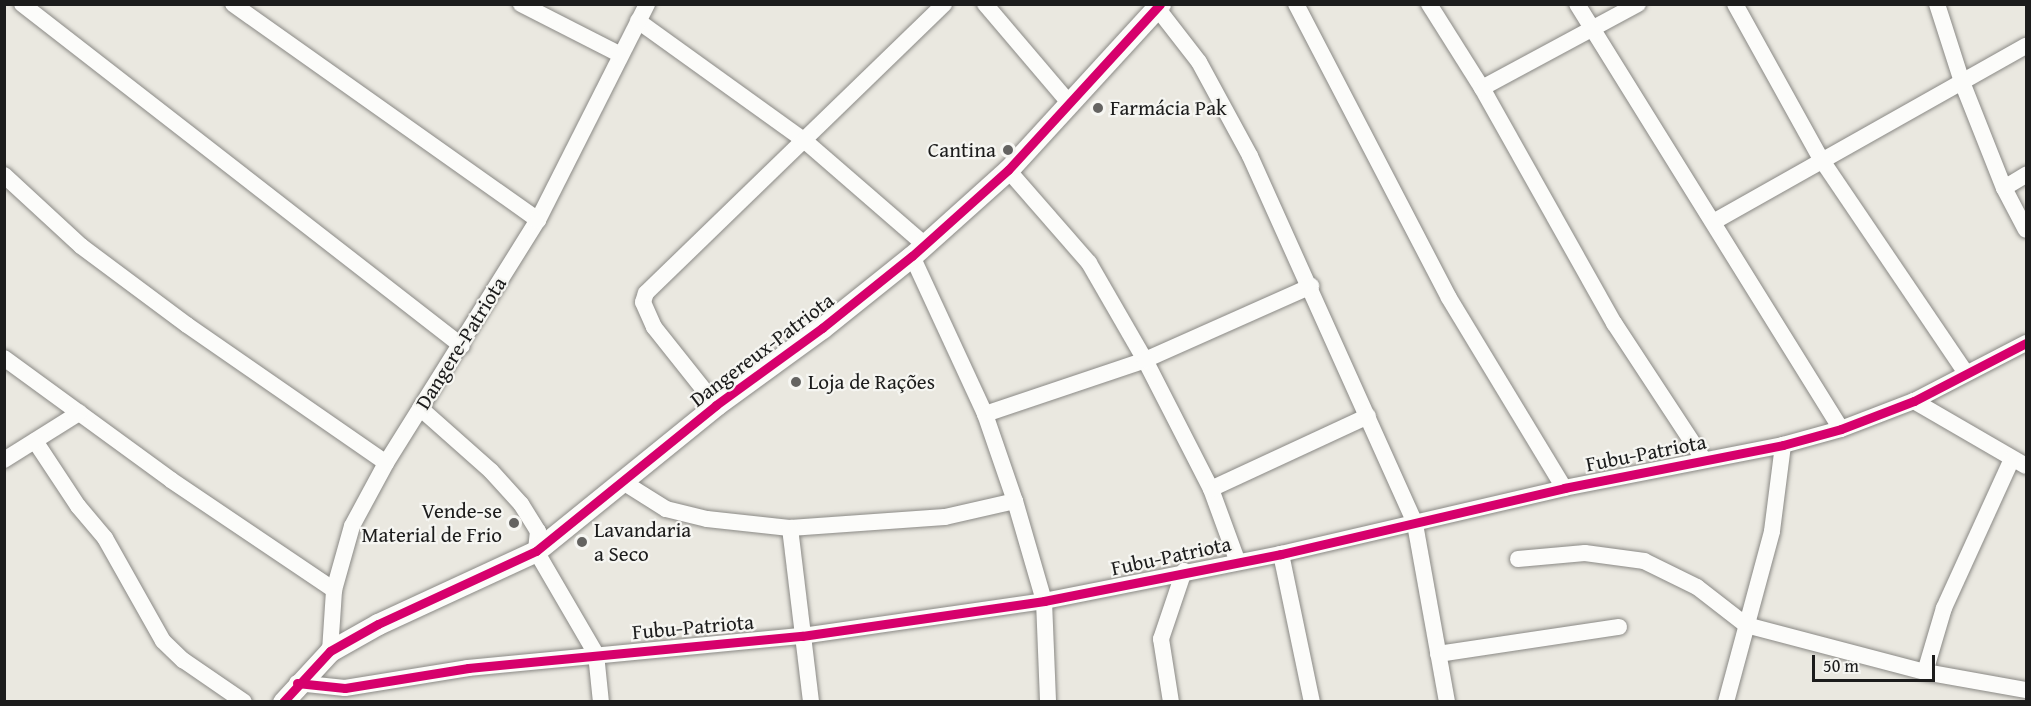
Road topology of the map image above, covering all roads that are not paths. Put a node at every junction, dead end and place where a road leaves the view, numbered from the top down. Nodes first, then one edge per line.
1 (22, 4) edge
2 (233, 4) edge
3 (521, 4) edge
4 (646, 4) edge
5 (944, 4) edge
6 (985, 4) edge
7 (1296, 4) edge
8 (1429, 4) edge
9 (1577, 4) edge
10 (1638, 4) edge
11 (1735, 4) edge
12 (1937, 4) edge
13 (1157, 6) edge
14 (638, 21) junction
15 (1591, 27) junction
16 (2026, 46) edge
17 (619, 54) junction
18 (1962, 82) junction
19 (1482, 88) junction
20 (1070, 104) junction
21 (805, 141) junction
22 (1821, 159) junction
23 (1008, 170) junction
24 (4, 175) edge
25 (2026, 175) edge
26 (2004, 188) junction
27 (538, 220) junction
28 (1715, 222) junction
29 (2026, 230) edge
30 (919, 251) junction
31 (1311, 286) junction
32 (2026, 343) edge
33 (462, 346) junction
34 (4, 358) edge
35 (1145, 360) junction
36 (1966, 373) junction
37 (1914, 401) junction
38 (716, 405) junction
39 (420, 408) junction
40 (79, 413) junction
41 (985, 414) junction
42 (1368, 416) junction
43 (1841, 429) junction
44 (36, 441) junction
45 (1783, 445) junction
46 (4, 459) edge
47 (1704, 460) junction
48 (386, 463) junction
49 (2019, 463) edge
50 (623, 482) junction
51 (1564, 488) junction
52 (1211, 489) junction
53 (1015, 501) junction
54 (1415, 524) junction
55 (790, 528) junction
56 (536, 551) junction
57 (1281, 554) junction
58 (1518, 559) dead end
59 (1237, 560) junction
60 (1184, 571) junction
61 (334, 590) junction
62 (1044, 601) junction
63 (1746, 625) junction
64 (1619, 627) dead end
65 (802, 636) junction
66 (330, 651) junction
67 (596, 654) junction
68 (1438, 654) junction
69 (1924, 672) junction
70 (297, 683) junction
71 (2026, 690) edge
72 (344, 695) edge
73 (244, 702) edge
74 (283, 702) edge
75 (601, 702) edge
76 (811, 702) edge
77 (1048, 702) edge
78 (1171, 702) edge
79 (1312, 702) edge
80 (1447, 702) edge
81 (1726, 702) edge

1 - 33 street
2 - 27 street
3 - 17 street
4 - 14 street, Dangere-Patriota
5 - 21 street
6 - 20 street
7 - 51 street
8 - 19 street
9 - 15 street
10 - 15 street
11 - 22 street
12 - 18 street
13 - 20 street, Dangereux-Patriota
13 - 31 street
14 - 17 street, Dangere-Patriota
14 - 21 street
15 - 19 street
15 - 28 street
16 - 18 street
17 - 27 street, Dangere-Patriota
18 - 22 street
18 - 26 street
19 - 47 street
20 - 23 street, Dangereux-Patriota
21 - 30 street
21 - 38 street
22 - 28 street
22 - 36 street
23 - 30 street, Dangereux-Patriota
23 - 35 street
24 - 48 street
25 - 26 street
26 - 29 street
27 - 33 street, Dangere-Patriota
28 - 43 street
30 - 38 street, Dangereux-Patriota
30 - 41 street
31 - 35 street
31 - 42 street
32 - 36 street, Fubu-Patriota
33 - 39 street, Dangere-Patriota
34 - 40 street
35 - 41 street
35 - 52 street
36 - 37 street, Fubu-Patriota
37 - 43 street, Fubu-Patriota
37 - 49 street
38 - 50 street, Dangereux-Patriota
39 - 48 street, Dangere-Patriota
39 - 56 street
40 - 44 street
40 - 61 street
41 - 53 street
42 - 52 street
42 - 54 street
43 - 45 street, Fubu-Patriota
44 - 46 street
44 - 73 street
45 - 47 street, Fubu-Patriota
45 - 63 street
47 - 51 street, Fubu-Patriota
48 - 61 street, Dangere-Patriota
49 - 69 street
50 - 55 street
50 - 56 street, Dangereux-Patriota
51 - 54 street, Fubu-Patriota
52 - 59 street
53 - 55 street
53 - 62 street
54 - 57 street, Fubu-Patriota
54 - 68 street
55 - 65 street
56 - 66 street, Dangereux-Patriota
56 - 67 street
57 - 59 street, Fubu-Patriota
57 - 79 street
58 - 63 street
59 - 60 street, Fubu-Patriota
60 - 62 street, Fubu-Patriota
60 - 78 street
61 - 66 street, Dangere-Patriota
62 - 65 street, Fubu-Patriota
62 - 77 street
63 - 69 street
63 - 81 street
64 - 68 street
65 - 67 street, Fubu-Patriota
65 - 76 street
66 - 70 street
67 - 72 street, Fubu-Patriota
67 - 75 street
68 - 80 street
69 - 71 street
70 - 72 street, Fubu-Patriota
70 - 74 street

